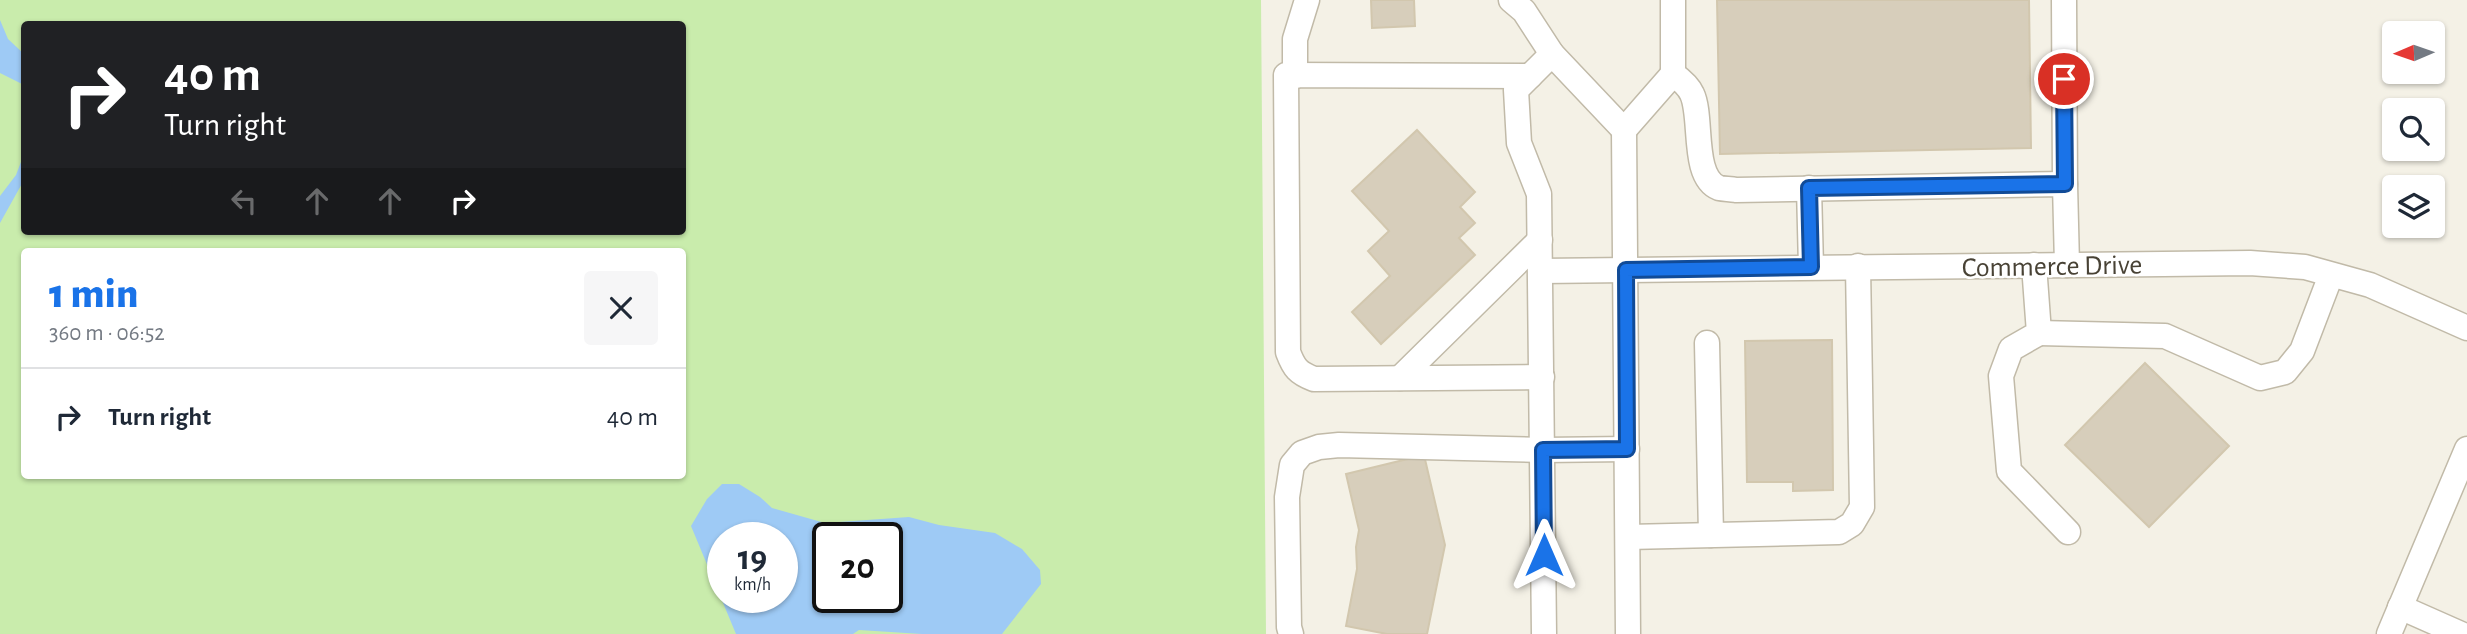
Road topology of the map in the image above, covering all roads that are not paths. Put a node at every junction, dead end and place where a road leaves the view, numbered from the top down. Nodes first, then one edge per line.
1 (1307, 0) edge
2 (1511, 0) edge
3 (1673, 0) edge
4 (2064, 0) edge
5 (1552, 54) junction
6 (1673, 74) junction
7 (1295, 76) junction
8 (1530, 76) junction
9 (1624, 130) junction
10 (2065, 184) junction
11 (1809, 188) junction
12 (1541, 240) junction
13 (2034, 265) junction
14 (2067, 265) junction
15 (1858, 266) junction
16 (1811, 267) junction
17 (1626, 270) junction
18 (1541, 271) junction
19 (2331, 275) junction
20 (2467, 328) edge
21 (2039, 333) junction
22 (1707, 343) dead end
23 (1542, 377) junction
24 (1400, 378) junction
25 (1627, 449) junction
26 (2467, 449) edge
27 (1543, 450) junction
28 (2068, 532) dead end
29 (1711, 535) junction
30 (1628, 537) junction
31 (2400, 607) junction
32 (1292, 634) edge
33 (1544, 634) edge
34 (1628, 634) edge
35 (2389, 634) edge
36 (2460, 634) edge

1 - 7 street
2 - 5 street
3 - 6 street
4 - 10 street
5 - 8 street
5 - 9 street
6 - 9 street
6 - 11 street
7 - 8 street
7 - 24 street
8 - 12 street
9 - 17 street
10 - 11 street
10 - 14 street
11 - 16 street
12 - 18 street
12 - 24 street
13 - 14 street, Commerce Drive
13 - 15 street, Commerce Drive
13 - 21 street
14 - 19 street, Commerce Drive
15 - 16 street, Commerce Drive
15 - 29 street
16 - 17 street, Commerce Drive
17 - 18 street, Commerce Drive
17 - 25 street
18 - 23 street
19 - 20 street, Commerce Drive
19 - 21 street
21 - 28 street
22 - 29 street
23 - 24 street
23 - 27 street
25 - 27 street
25 - 30 street
26 - 31 street
27 - 32 street
27 - 33 street
29 - 30 street
30 - 34 street
31 - 35 street
31 - 36 street

